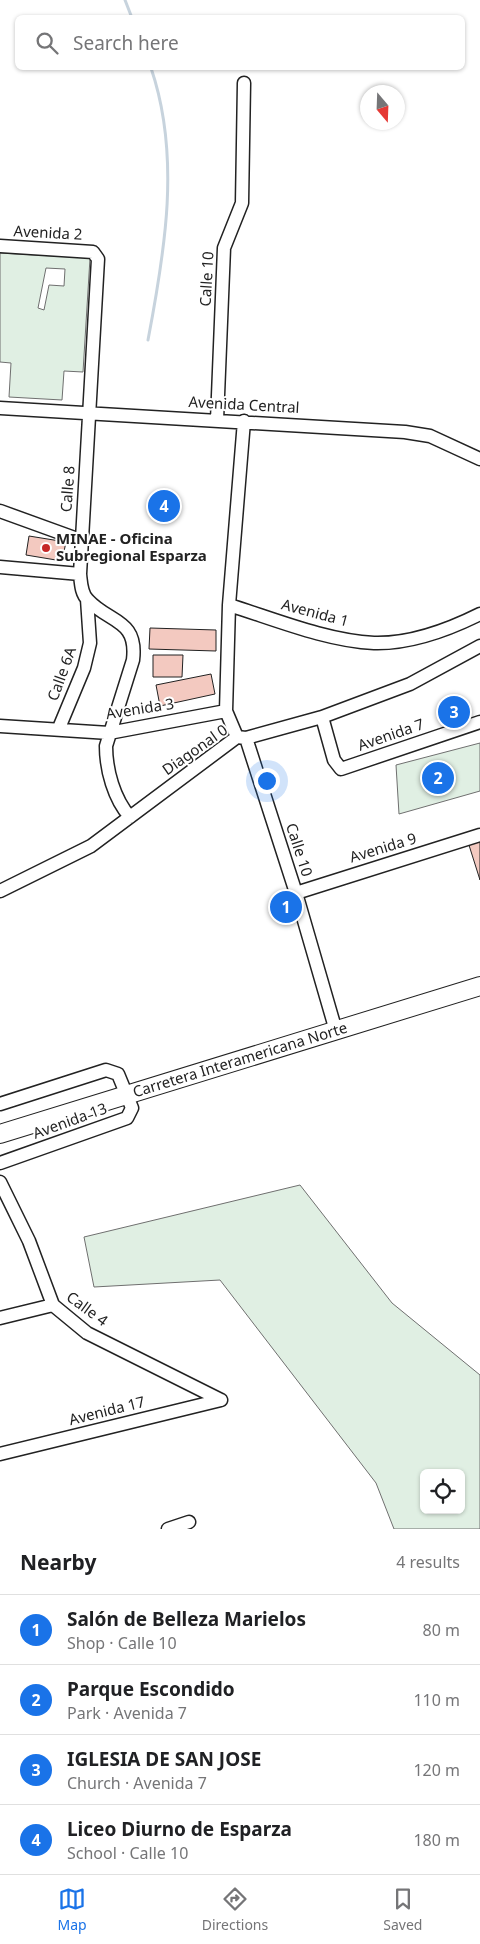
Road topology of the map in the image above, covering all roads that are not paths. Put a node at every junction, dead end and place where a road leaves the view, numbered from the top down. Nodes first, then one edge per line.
1 (244, 83) dead end
2 (0, 246) edge
3 (93, 252) joint
4 (0, 408) edge
5 (90, 414) junction
6 (216, 420) junction
7 (244, 421) junction
8 (480, 459) edge
9 (0, 511) edge
10 (80, 540) junction
11 (0, 567) edge
12 (80, 574) junction
13 (87, 599) junction
14 (229, 605) junction
15 (480, 614) edge
16 (480, 646) edge
17 (226, 711) junction
18 (322, 717) junction
19 (480, 722) edge
20 (0, 726) edge
21 (59, 728) junction
22 (110, 733) junction
23 (241, 737) junction
24 (130, 817) junction
25 (480, 835) edge
26 (0, 891) edge
27 (296, 892) junction
28 (480, 986) edge
29 (336, 1031) junction
30 (127, 1094) junction
31 (0, 1104) edge
32 (0, 1134) edge
33 (0, 1164) edge
34 (0, 1182) edge
35 (53, 1305) junction
36 (0, 1318) edge
37 (221, 1400) joint
38 (0, 1454) edge
39 (189, 1522) dead end
40 (168, 1529) edge

1 - 6 street, Calle 10
2 - 3 street, Avenida 2
3 - 5 street, Calle 8
4 - 5 street, Avenida Central
5 - 6 street, Avenida Central
5 - 10 street, Calle 8
6 - 7 street, Avenida Central
7 - 8 street, Avenida Central
7 - 14 street, Calle 10
9 - 10 street
10 - 12 street, Calle 8
11 - 12 street
12 - 13 street, Calle 8
13 - 21 street, Calle 6A
13 - 22 street
14 - 15 street, Avenida 1
14 - 17 street, Calle 10
16 - 18 street, Diagonal 0
17 - 22 street, Avenida 3
17 - 23 street, Calle 10
18 - 19 street, Avenida 7
18 - 23 street, Diagonal 0
20 - 21 street, Avenida 3
21 - 22 street, Avenida 3
22 - 24 street
23 - 24 street, Diagonal 0
23 - 27 street, Calle 10
24 - 26 street, Diagonal 0
25 - 27 street, Avenida 9
27 - 29 street, Calle 10
28 - 29 highway, Carretera Interamericana Norte
29 - 30 highway, Carretera Interamericana Norte
30 - 31 street
30 - 32 highway, Carretera Interamericana Norte
30 - 33 street, Avenida 13
34 - 35 street, Calle 4
35 - 36 street
35 - 37 street, Calle 4
37 - 38 street, Avenida 17
39 - 40 street

